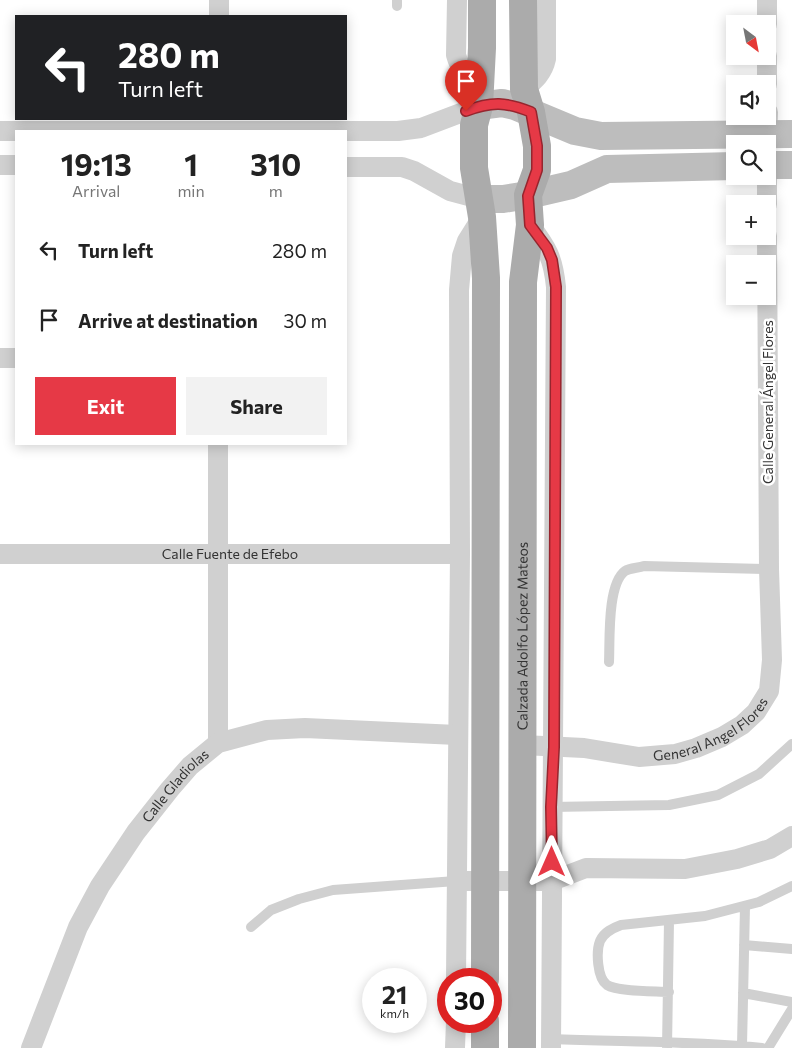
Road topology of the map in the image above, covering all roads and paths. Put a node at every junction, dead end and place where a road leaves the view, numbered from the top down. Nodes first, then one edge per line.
1 (219, 0) edge
2 (456, 0) edge
3 (482, 0) edge
4 (524, 0) edge
5 (546, 0) edge
6 (767, 0) edge
7 (219, 15) edge
8 (767, 15) edge
9 (479, 99) junction
10 (527, 100) junction
11 (0, 131) edge
12 (15, 131) edge
13 (347, 131) edge
14 (774, 131) edge
15 (0, 165) edge
16 (15, 165) edge
17 (776, 165) edge
18 (792, 165) edge
19 (726, 166) edge
20 (347, 167) edge
21 (528, 196) junction
22 (481, 208) junction
23 (530, 225) junction
24 (768, 245) edge
25 (0, 358) edge
26 (15, 358) edge
27 (218, 445) edge
28 (0, 554) edge
29 (218, 554) junction
30 (460, 554) junction
31 (769, 569) junction
32 (609, 662) dead end
33 (457, 735) junction
34 (218, 743) junction
35 (792, 744) edge
36 (523, 745) junction
37 (554, 747) junction
38 (551, 807) junction
39 (792, 836) edge
40 (456, 881) junction
41 (485, 881) junction
42 (552, 881) junction
43 (523, 882) junction
44 (792, 886) edge
45 (745, 906) junction
46 (669, 920) junction
47 (251, 927) dead end
48 (744, 945) junction
49 (792, 949) edge
50 (456, 968) edge
51 (485, 968) edge
52 (669, 992) junction
53 (743, 993) junction
54 (792, 1002) edge
55 (792, 1010) edge
56 (456, 1033) edge
57 (485, 1033) edge
58 (551, 1043) edge
59 (667, 1046) edge
60 (717, 1046) edge
61 (742, 1046) junction
62 (32, 1048) edge
63 (456, 1048) edge
64 (485, 1048) edge
65 (522, 1048) edge
66 (762, 1048) edge
67 (768, 1048) edge

1 - 7 street
2 - 9 street
3 - 9 main road
4 - 10 main road, Calzada Adolfo López Mateos
5 - 10 street
6 - 8 street
9 - 10 street
9 - 13 street
9 - 22 main road
10 - 14 street
10 - 21 main road, Calzada Adolfo López Mateos
11 - 12 street
15 - 16 street
17 - 18 street
19 - 21 street
20 - 22 street
21 - 22 street
21 - 23 main road, Calzada Adolfo López Mateos
22 - 30 street
22 - 41 main road
23 - 36 main road, Calzada Adolfo López Mateos
23 - 37 street
24 - 31 street, Calle General Ángel Flores
25 - 26 street
27 - 29 street
28 - 29 street, Calle Fuente de Efebo
29 - 30 street, Calle Fuente de Efebo
29 - 34 street
30 - 33 street
31 - 32 lane
31 - 37 street, General Angel Flores
33 - 34 street, Calle Gladiolas
33 - 40 street
34 - 62 street, Calle Gladiolas
35 - 38 lane
36 - 37 street, General Angel Flores
36 - 43 main road, Calzada Adolfo López Mateos
37 - 38 street
38 - 42 street
39 - 42 street
40 - 41 street
40 - 47 lane
40 - 50 street
41 - 43 street
41 - 51 main road
42 - 43 street
42 - 58 street
43 - 65 main road, Calzada Adolfo López Mateos
44 - 45 lane
45 - 46 lane
45 - 48 lane
46 - 52 lane
46 - 52 lane
48 - 49 lane
48 - 53 lane
52 - 59 lane
53 - 54 lane
53 - 61 lane
55 - 67 lane
56 - 63 street
57 - 64 main road
58 - 59 lane
59 - 60 lane
60 - 61 lane
61 - 66 lane

